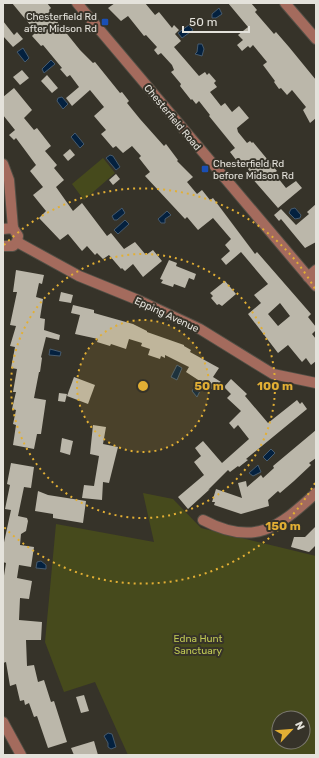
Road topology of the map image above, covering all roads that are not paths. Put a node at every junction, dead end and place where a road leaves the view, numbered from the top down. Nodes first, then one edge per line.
1 (77, 3) edge
2 (285, 3) edge
3 (316, 39) edge
4 (3, 164) edge
5 (8, 228) edge
6 (17, 242) junction
7 (4, 248) edge
8 (312, 274) edge
9 (316, 286) edge
10 (316, 383) edge
11 (316, 493) edge
12 (203, 520) dead end
13 (3, 722) edge
14 (3, 730) edge
15 (16, 745) junction
16 (21, 755) edge

1 - 8 street, Chesterfield Road
2 - 3 street
4 - 5 street
5 - 6 street
6 - 7 street
6 - 10 street, Epping Avenue
8 - 9 street, Chesterfield Road
11 - 12 street
13 - 15 street
14 - 15 street
15 - 16 street

